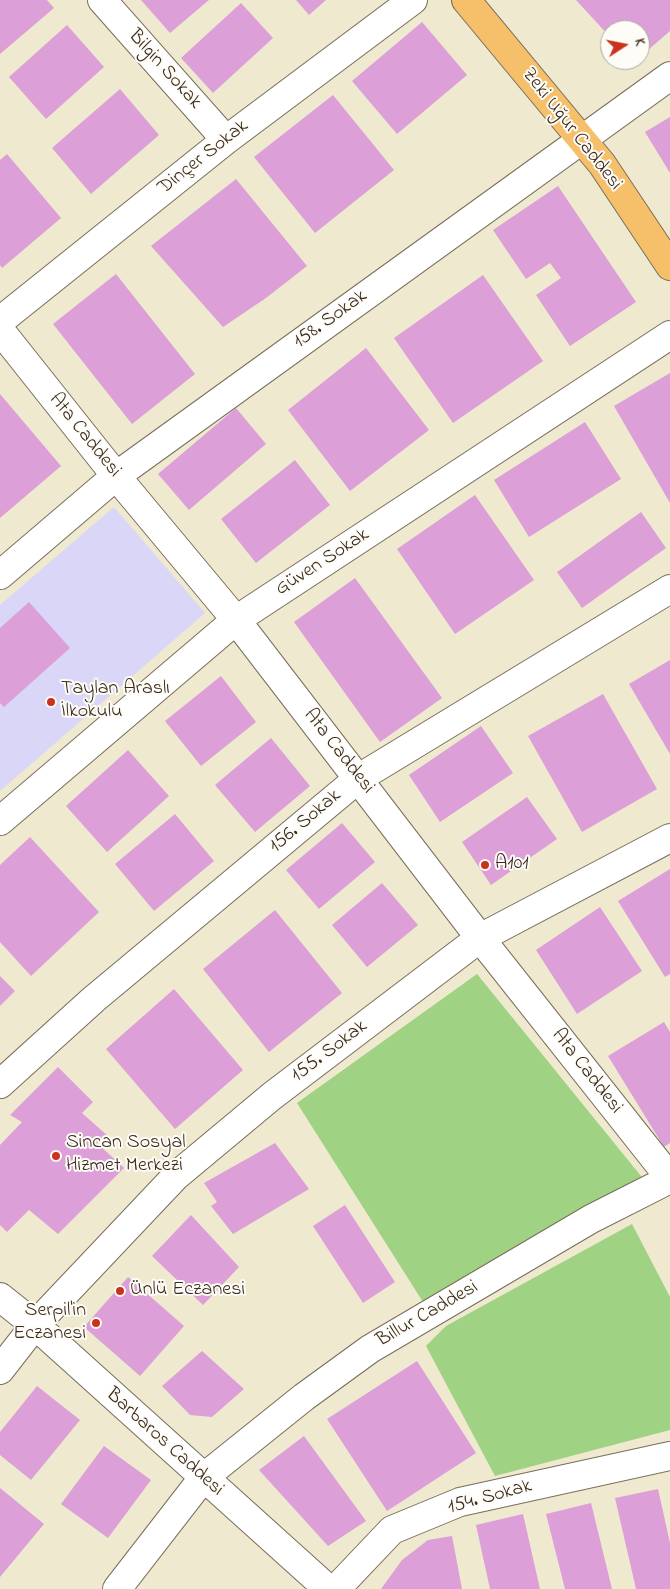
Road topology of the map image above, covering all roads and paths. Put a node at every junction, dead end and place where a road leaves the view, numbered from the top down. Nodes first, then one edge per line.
1 (102, 0) edge
2 (413, 0) edge
3 (466, 0) edge
4 (670, 76) edge
5 (582, 139) junction
6 (226, 140) junction
7 (670, 266) edge
8 (0, 321) edge
9 (0, 330) edge
10 (670, 335) edge
11 (116, 476) junction
12 (0, 574) edge
13 (670, 589) edge
14 (236, 620) junction
15 (359, 778) junction
16 (0, 821) edge
17 (670, 838) edge
18 (480, 938) junction
19 (0, 1084) edge
20 (670, 1179) edge
21 (0, 1297) edge
22 (35, 1325) junction
23 (0, 1370) edge
24 (670, 1456) edge
25 (203, 1478) junction
26 (117, 1589) edge
27 (328, 1589) edge
28 (336, 1589) edge

1 - 6 street, Bilgin Sokak
2 - 6 street, Dinçer Sokak
3 - 5 main road, Zeki Uğur Caddesi
4 - 5 street, 158. Sokak
5 - 7 main road, Zeki Uğur Caddesi
5 - 11 street, 158. Sokak
6 - 8 street, Dinçer Sokak
9 - 11 street, Ata Caddesi
10 - 14 street, Güven Sokak
11 - 12 street, 158. Sokak
11 - 14 street, Ata Caddesi
13 - 15 street, 156. Sokak
14 - 15 street, Ata Caddesi
14 - 16 street, Güven Sokak
15 - 18 street, Ata Caddesi
15 - 19 street, 156. Sokak
17 - 18 street, 155. Sokak
18 - 20 street, Ata Caddesi
18 - 22 street, 155. Sokak
20 - 25 street, Billur Caddesi
21 - 22 street, Barbaros Caddesi
22 - 23 street, 155. Sokak
22 - 25 street, Barbaros Caddesi
24 - 28 street, 154. Sokak
25 - 26 street, Billur Caddesi
25 - 27 street, Barbaros Caddesi

